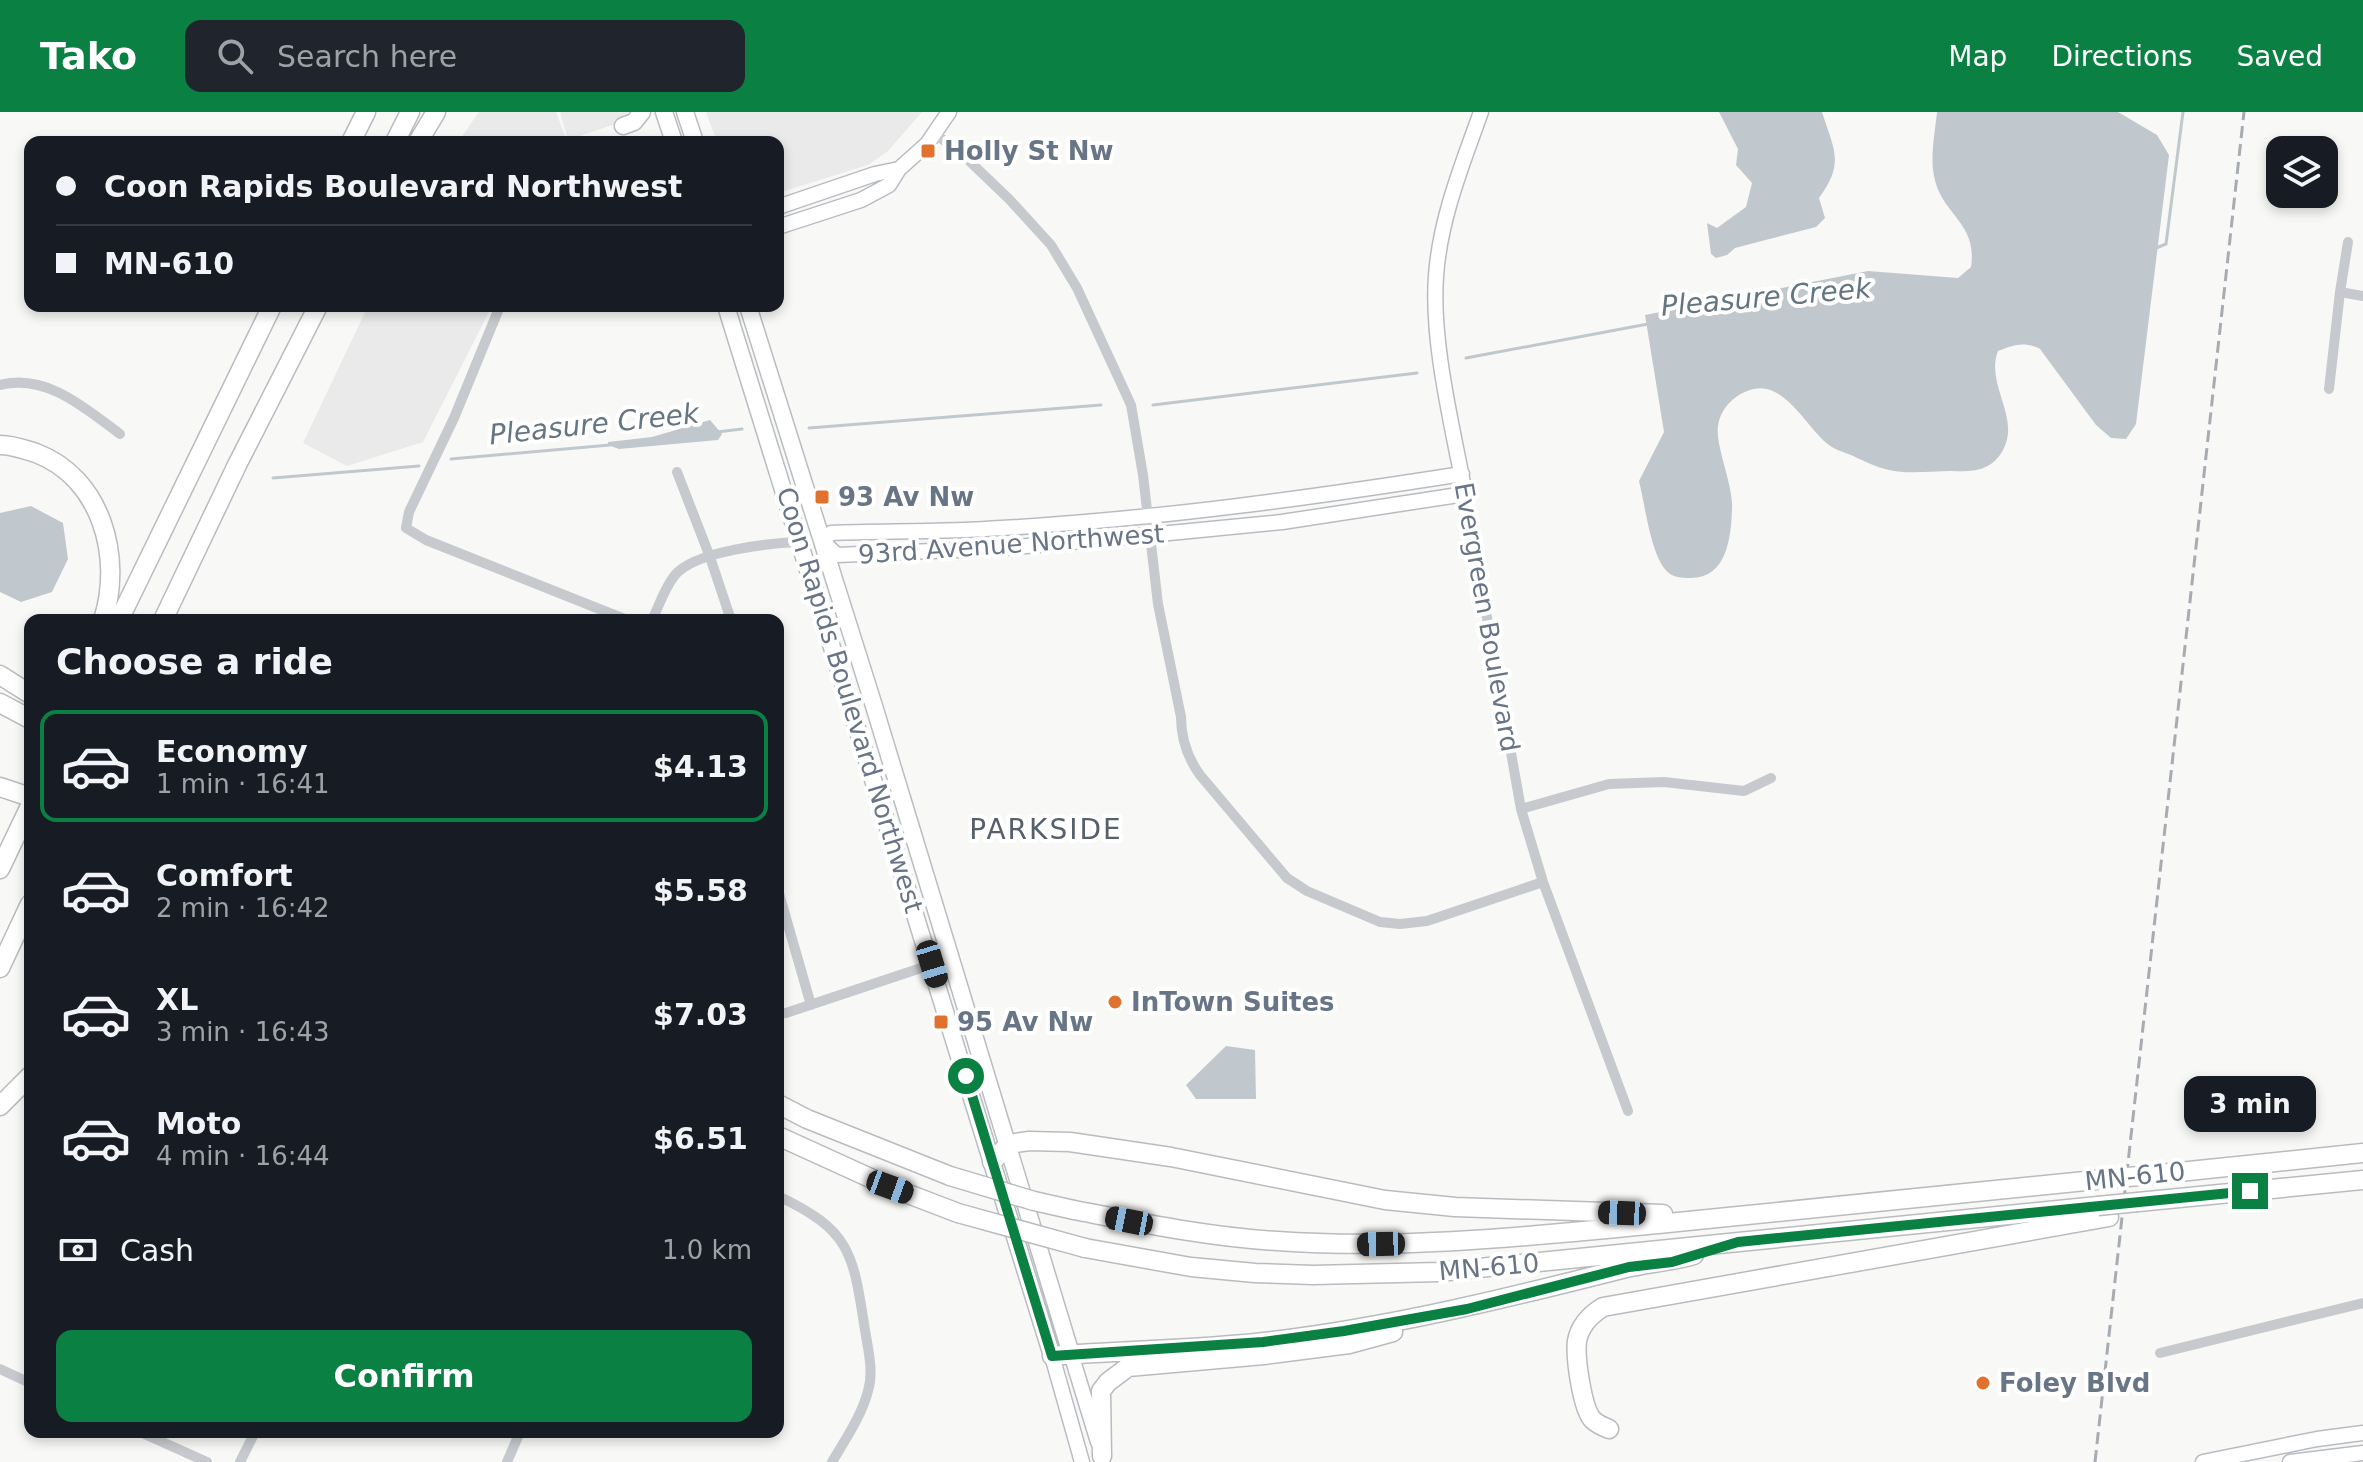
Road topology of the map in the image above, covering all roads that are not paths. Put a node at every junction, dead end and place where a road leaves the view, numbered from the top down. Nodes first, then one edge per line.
1 (353, 112) edge
2 (366, 112) edge
3 (410, 112) edge
4 (436, 112) edge
5 (642, 112) edge
6 (664, 112) edge
7 (685, 112) edge
8 (949, 112) edge
9 (1481, 112) edge
10 (623, 126) dead end
11 (934, 133) junction
12 (350, 136) edge
13 (352, 136) edge
14 (398, 136) edge
15 (422, 136) edge
16 (672, 136) edge
17 (693, 136) edge
18 (899, 169) junction
19 (784, 205) edge
20 (784, 225) edge
21 (2348, 242) dead end
22 (2340, 292) junction
23 (2363, 296) edge
24 (269, 312) edge
25 (315, 312) edge
26 (326, 312) edge
27 (498, 312) edge
28 (728, 312) edge
29 (750, 312) edge
30 (300, 344) junction
31 (0, 385) edge
32 (2329, 389) dead end
33 (120, 434) dead end
34 (0, 445) edge
35 (677, 472) dead end
36 (1462, 474) junction
37 (1465, 494) junction
38 (1147, 516) junction
39 (1149, 535) junction
40 (822, 541) junction
41 (800, 542) junction
42 (710, 557) junction
43 (105, 614) edge
44 (122, 614) edge
45 (166, 614) edge
46 (612, 614) edge
47 (655, 614) edge
48 (729, 614) edge
49 (0, 675) edge
50 (24, 690) edge
51 (0, 703) edge
52 (24, 716) edge
53 (1771, 778) dead end
54 (0, 787) edge
55 (24, 795) edge
56 (1521, 809) junction
57 (24, 819) edge
58 (0, 869) edge
59 (1543, 882) junction
60 (784, 911) edge
61 (24, 917) edge
62 (951, 958) junction
63 (932, 964) junction
64 (0, 968) edge
65 (811, 1005) junction
66 (784, 1013) edge
67 (24, 1082) edge
68 (0, 1106) edge
69 (784, 1107) edge
70 (1628, 1111) dead end
71 (784, 1139) edge
72 (1009, 1144) junction
73 (2363, 1153) edge
74 (992, 1162) junction
75 (2363, 1180) edge
76 (784, 1199) edge
77 (2103, 1212) junction
78 (1734, 1217) junction
79 (1738, 1242) junction
80 (2363, 1303) edge
81 (1467, 1309) junction
82 (2160, 1353) dead end
83 (1071, 1354) junction
84 (1052, 1356) junction
85 (0, 1369) edge
86 (24, 1380) edge
87 (1609, 1429) dead end
88 (2363, 1433) edge
89 (153, 1438) edge
90 (252, 1438) edge
91 (517, 1438) edge
92 (2363, 1453) edge
93 (1103, 1459) edge
94 (207, 1462) edge
95 (240, 1462) edge
96 (507, 1462) edge
97 (832, 1462) edge
98 (1082, 1462) edge
99 (2203, 1462) edge
100 (2290, 1462) edge

1 - 12 highway
2 - 13 highway
3 - 14 highway
4 - 15 highway
5 - 10 main road
6 - 16 main road
7 - 17 main road
8 - 11 street
9 - 36 street, Evergreen Boulevard
11 - 18 street
11 - 38 street
18 - 19 street
18 - 20 street
21 - 22 street
22 - 23 street
22 - 32 street
24 - 44 highway
25 - 30 highway
26 - 30 highway
27 - 46 street
28 - 41 main road, Coon Rapids Boulevard Northwest
29 - 40 main road, Coon Rapids Boulevard Northwest
30 - 45 highway
31 - 33 street
34 - 43 highway
35 - 42 street
36 - 37 street, Evergreen Boulevard
36 - 38 street, 93rd Avenue Northwest
37 - 39 street, 93rd Avenue Northwest
37 - 56 street, Evergreen Boulevard
38 - 39 street
38 - 40 street, 93rd Avenue Northwest
39 - 40 street, 93rd Avenue Northwest
39 - 59 street
40 - 41 street
40 - 62 main road, Coon Rapids Boulevard Northwest
41 - 42 street
41 - 63 main road, Coon Rapids Boulevard Northwest
42 - 47 street
42 - 48 street
49 - 50 highway
51 - 52 highway
53 - 56 street
54 - 55 highway
56 - 59 street, Evergreen Boulevard
57 - 58 highway
59 - 70 street, Evergreen Boulevard
60 - 65 street
61 - 64 highway
62 - 63 street
62 - 72 main road, Coon Rapids Boulevard Northwest
63 - 65 street
63 - 74 main road, Coon Rapids Boulevard Northwest
65 - 66 street
67 - 68 highway
69 - 78 highway, MN-610, bridge
71 - 79 highway, MN-610, bridge
72 - 74 highway
72 - 78 highway
72 - 83 main road, Coon Rapids Boulevard Northwest
73 - 78 highway, MN-610, bridge
74 - 84 main road, Coon Rapids Boulevard Northwest
75 - 77 highway, MN-610, bridge
76 - 97 street
77 - 79 highway, MN-610
77 - 87 highway
79 - 81 highway
80 - 82 street
81 - 83 highway
81 - 93 highway
83 - 84 highway
83 - 93 street, Coon Rapids Boulevard Northwest
84 - 98 street, Coon Rapids Boulevard Northwest
85 - 86 street
88 - 99 street
89 - 94 street
90 - 95 street
91 - 96 street
92 - 100 street

